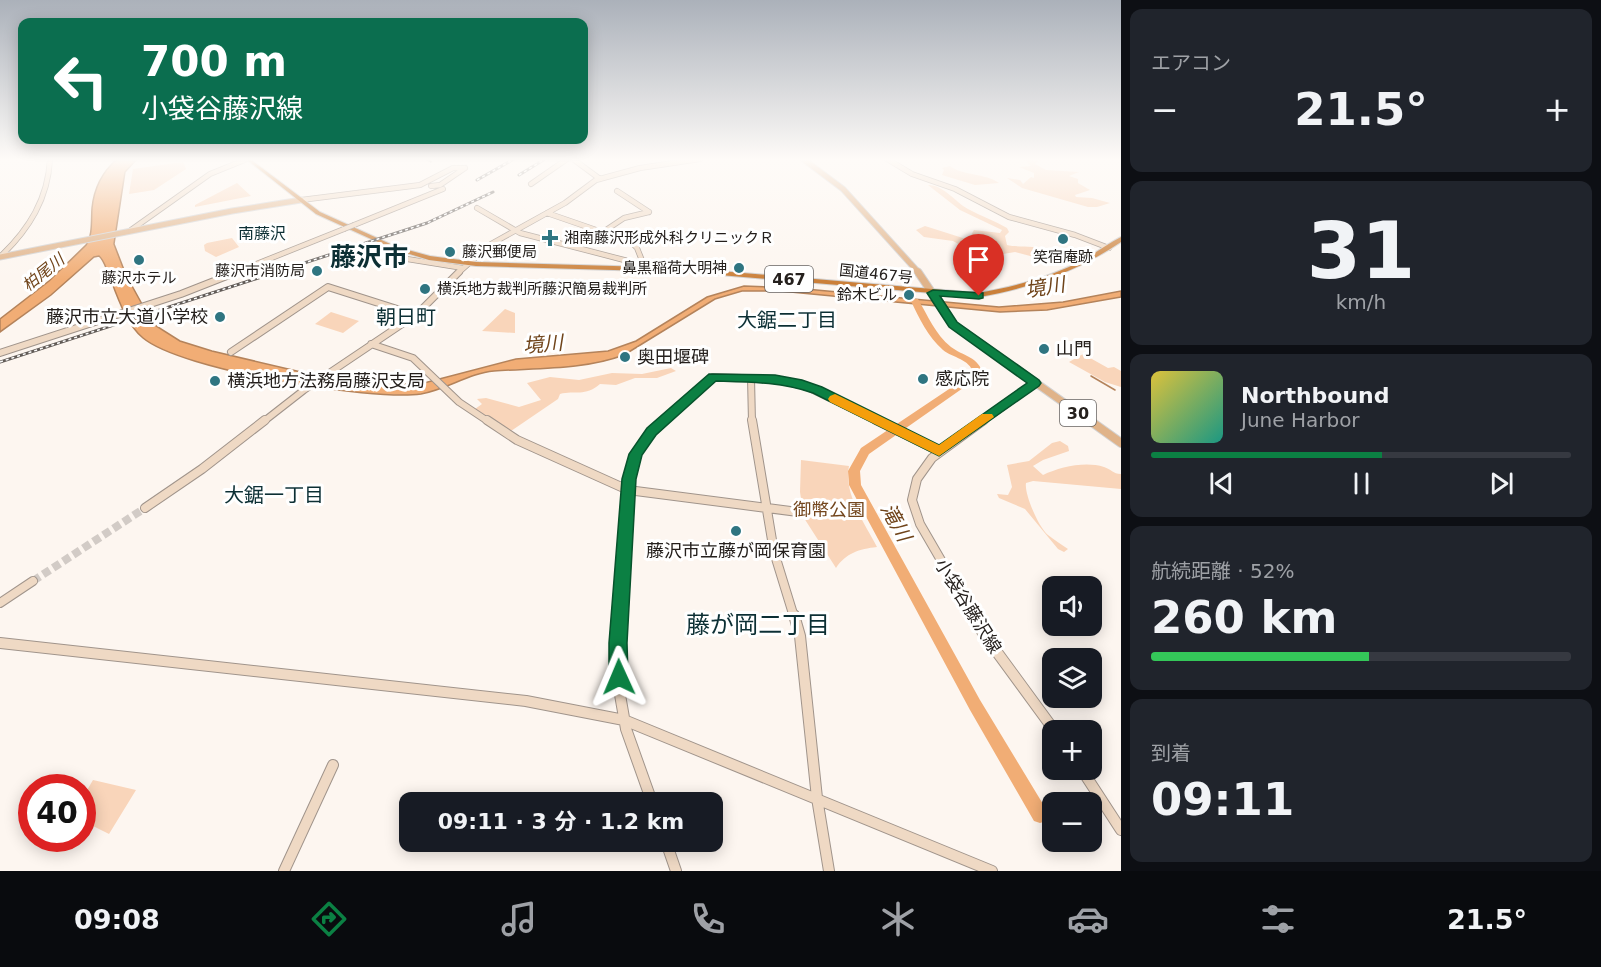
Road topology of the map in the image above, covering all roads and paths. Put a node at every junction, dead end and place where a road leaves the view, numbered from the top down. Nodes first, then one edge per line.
1 (43, 200) edge
2 (174, 200) edge
3 (300, 200) joint
4 (416, 200) edge
5 (567, 200) edge
6 (630, 200) edge
7 (853, 200) edge
8 (976, 200) edge
9 (477, 208) dead end
10 (548, 212) junction
11 (131, 230) junction
12 (515, 231) junction
13 (603, 232) junction
14 (1121, 239) edge
15 (1109, 248) junction
16 (0, 256) edge
17 (401, 258) dead end
18 (628, 261) dead end
19 (468, 262) junction
20 (463, 268) junction
21 (645, 268) junction
22 (934, 296) junction
23 (416, 315) junction
24 (371, 344) junction
25 (231, 352) dead end
26 (0, 353) edge
27 (327, 374) joint
28 (750, 378) junction
29 (1035, 383) junction
30 (307, 388) joint
31 (1121, 444) edge
32 (939, 451) junction
33 (628, 490) junction
34 (145, 508) tunnel mouth
35 (767, 508) junction
36 (798, 512) dead end
37 (33, 581) tunnel mouth
38 (0, 603) edge
39 (0, 643) edge
40 (624, 720) junction
41 (1047, 720) edge
42 (333, 765) dead end
43 (1088, 780) edge
44 (649, 792) edge
45 (818, 798) junction
46 (1121, 831) edge
47 (669, 852) edge
48 (284, 871) edge
49 (676, 871) edge
50 (830, 871) edge
51 (992, 871) edge

1 - 16 street
2 - 11 street
3 - 11 main road
3 - 19 highway, 国道467号 / 467
4 - 26 street, bridge
5 - 10 street
6 - 13 street
7 - 22 main road, 30
8 - 15 street
9 - 12 street
10 - 12 street
10 - 13 street
11 - 16 main road
12 - 18 street
12 - 19 street
13 - 21 street
14 - 15 highway, 国道467号 / 467
15 - 22 highway, 国道467号 / 467
17 - 20 street
19 - 20 street
19 - 21 highway, 国道467号 / 467
20 - 23 street
21 - 22 highway, 国道467号 / 467
22 - 29 main road, 30
23 - 24 street
23 - 25 street
24 - 27 street
24 - 33 street
27 - 30 street
28 - 32 street
28 - 33 street
28 - 35 street
29 - 31 main road, 30
29 - 32 street, 小袋谷藤沢線
30 - 34 street
32 - 41 street, 小袋谷藤沢線
33 - 35 street
33 - 40 street
35 - 36 street
35 - 45 street
37 - 38 street
39 - 40 street
40 - 44 street
40 - 45 street
42 - 48 street
43 - 46 street
45 - 50 street
45 - 51 street
47 - 49 street

